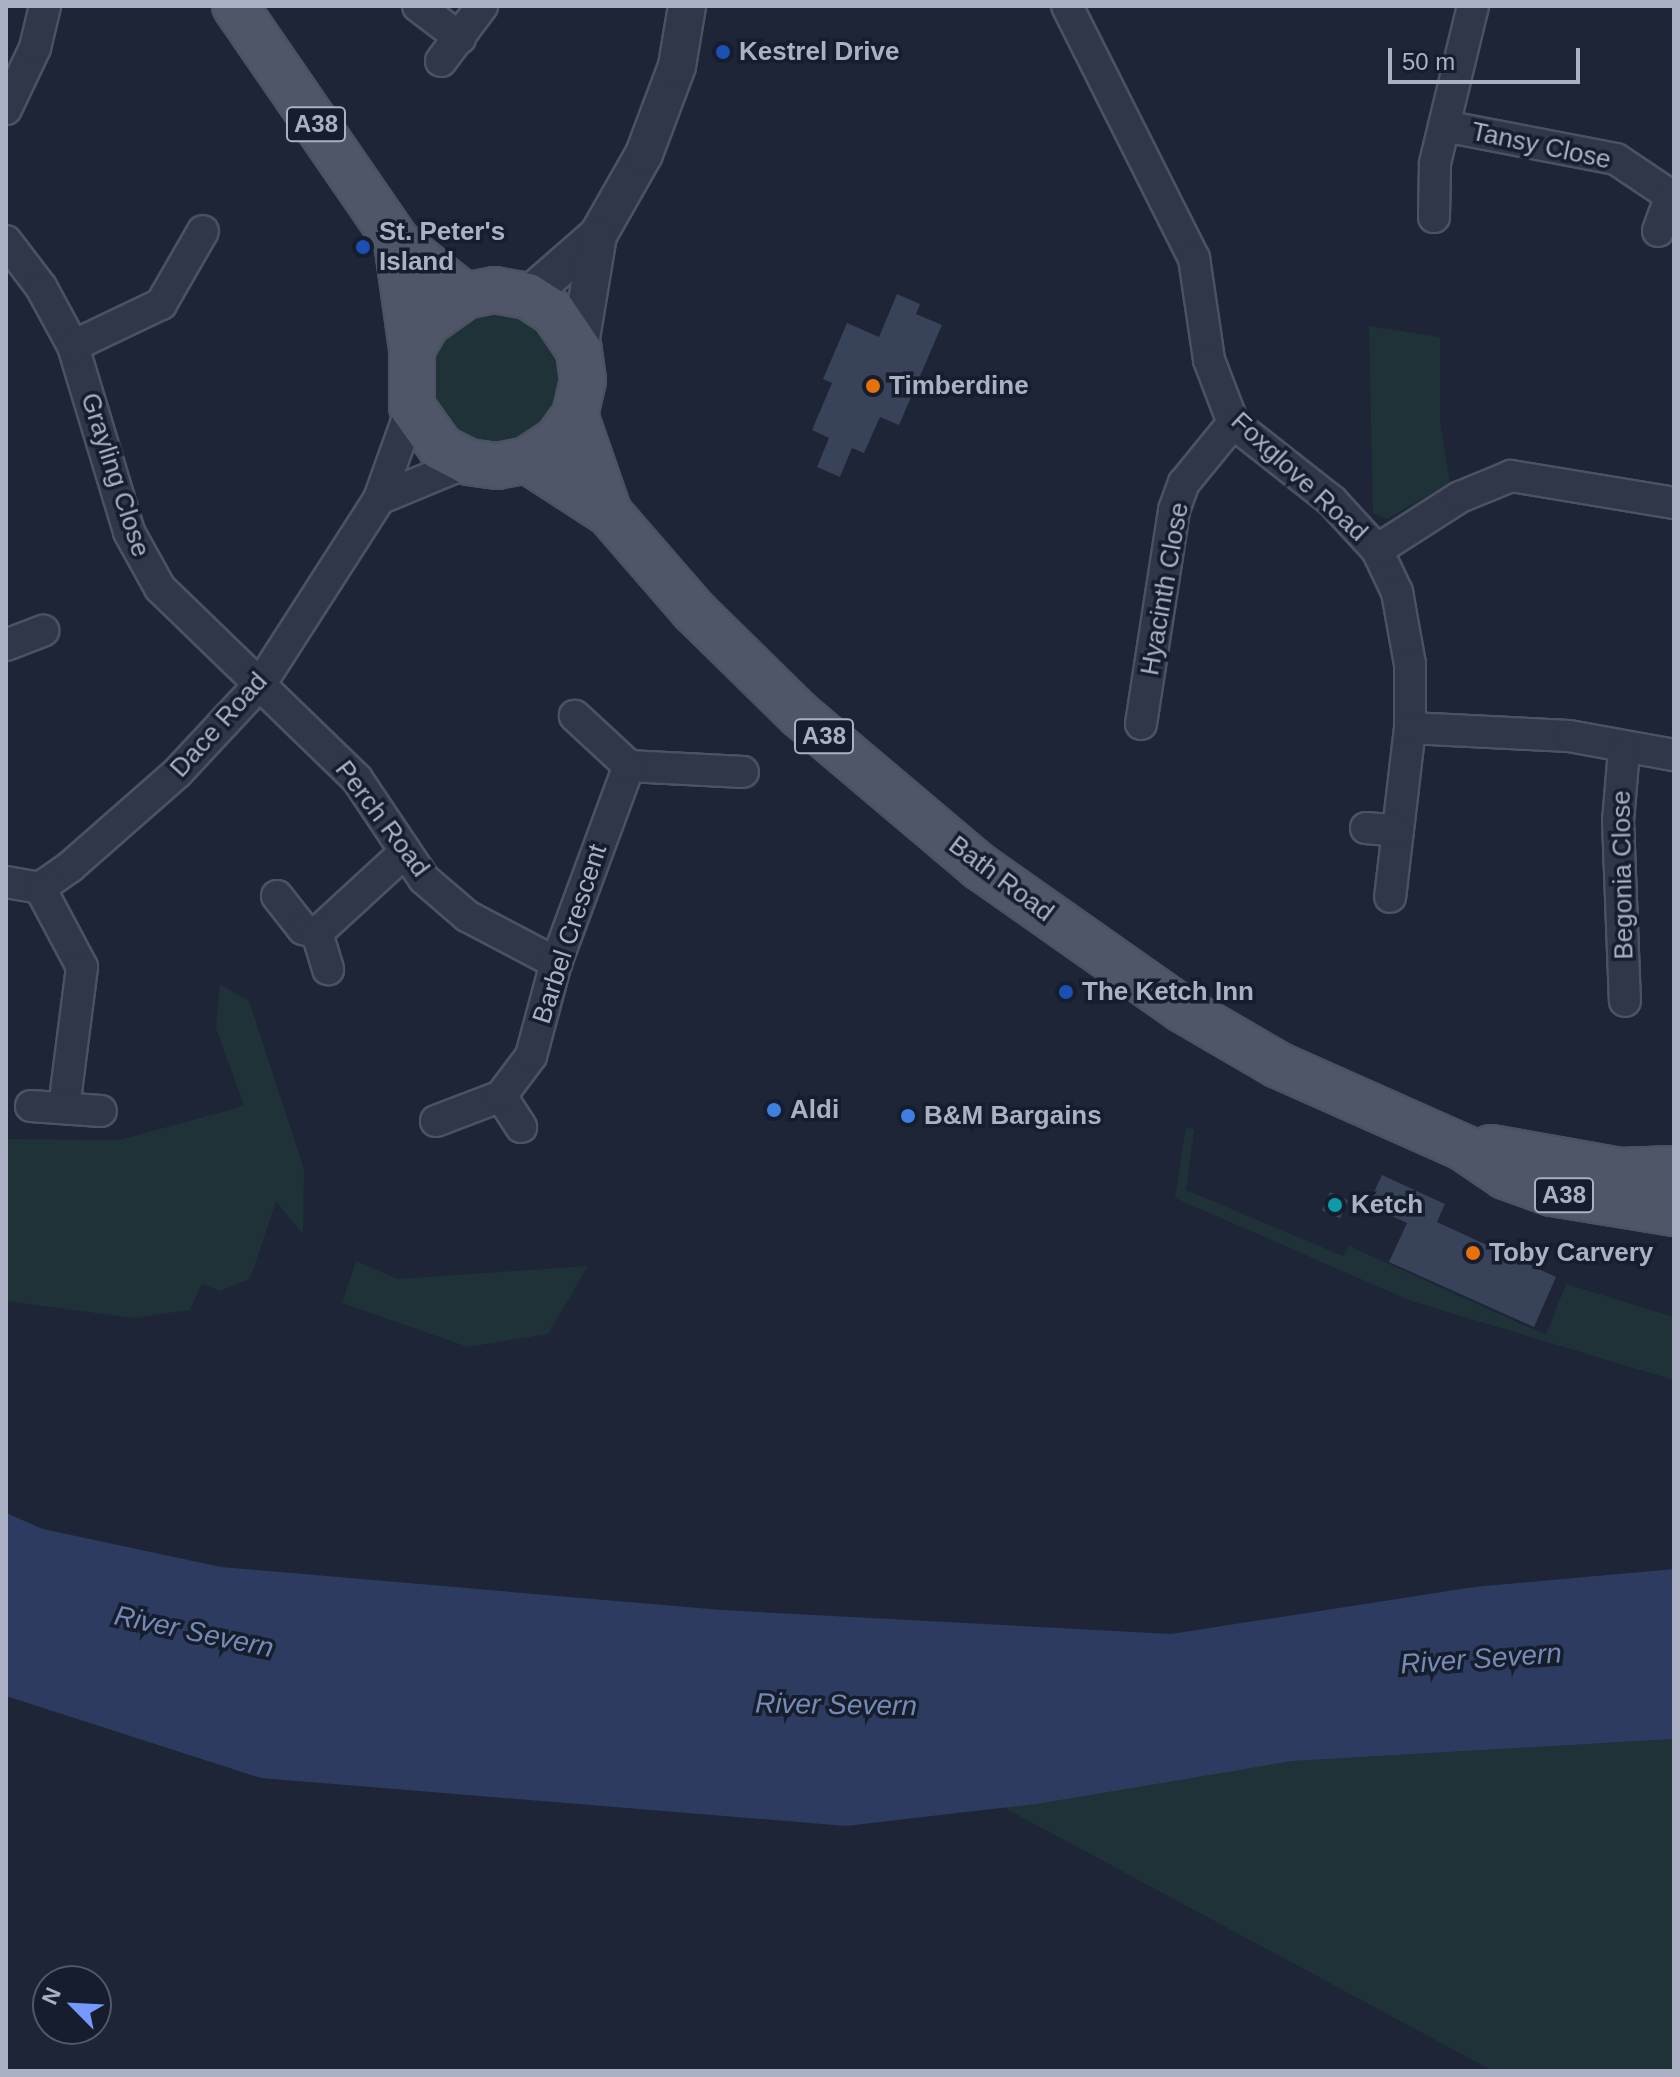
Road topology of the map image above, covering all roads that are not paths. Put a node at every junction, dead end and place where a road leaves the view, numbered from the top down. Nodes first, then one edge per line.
1 (45, 6) edge
2 (235, 6) edge
3 (418, 6) edge
4 (482, 6) edge
5 (687, 6) edge
6 (1067, 6) edge
7 (1473, 6) edge
8 (6, 109) edge
9 (1444, 126) junction
10 (1672, 198) edge
11 (1434, 217) dead end
12 (203, 231) dead end
13 (1658, 231) dead end
14 (598, 235) junction
15 (6, 241) edge
16 (397, 242) junction
17 (465, 296) junction
18 (528, 296) junction
19 (73, 346) junction
20 (412, 349) junction
21 (579, 350) junction
22 (412, 407) junction
23 (575, 415) junction
24 (1233, 423) junction
25 (527, 460) junction
26 (468, 462) junction
27 (379, 499) junction
28 (1674, 503) edge
29 (609, 513) junction
30 (1377, 550) junction
31 (43, 631) dead end
32 (6, 645) edge
33 (261, 683) junction
34 (575, 716) dead end
35 (1141, 724) dead end
36 (1410, 728) junction
37 (1624, 750) junction
38 (1674, 755) edge
39 (629, 766) junction
40 (743, 772) dead end
41 (1366, 828) dead end
42 (1398, 831) junction
43 (405, 852) junction
44 (6, 882) edge
45 (40, 888) junction
46 (277, 896) dead end
47 (1390, 897) dead end
48 (317, 933) junction
49 (556, 963) junction
50 (328, 969) dead end
51 (1625, 1001) dead end
52 (501, 1096) junction
53 (31, 1106) dead end
54 (64, 1108) junction
55 (101, 1111) dead end
56 (436, 1121) dead end
57 (521, 1127) dead end
58 (1464, 1148) junction
59 (1674, 1169) edge
60 (1674, 1213) edge

1 - 8 street
2 - 16 main road, A38
3 - 4 street
5 - 14 street
6 - 24 street, Foxglove Road
7 - 9 street
9 - 10 street, Tansy Close
9 - 11 street
10 - 13 street
12 - 19 street
14 - 18 street
14 - 21 street
15 - 19 street, Grayling Close
16 - 17 main road, A38
16 - 20 main road, A38
17 - 18 main road
17 - 20 main road
18 - 21 main road
19 - 33 street, Grayling Close
20 - 22 main road, A38
21 - 23 main road, Bath Road / A38
22 - 26 main road
22 - 27 street, Dace Road
23 - 25 main road, Bath Road / A38
23 - 29 main road, Bath Road / A38
24 - 30 street, Foxglove Road
24 - 35 street, Hyacinth Close
25 - 26 main road, Bath Road / A38
25 - 29 main road, Bath Road / A38
26 - 27 street
27 - 33 street, Dace Road
28 - 30 street
29 - 58 main road, Bath Road / A38
30 - 36 street, Foxglove Road
31 - 32 street
33 - 43 street, Perch Road
33 - 45 street, Dace Road
34 - 39 street
36 - 37 street
36 - 42 street, Foxglove Road
37 - 38 street
37 - 51 street, Begonia Close
39 - 40 street
39 - 49 street, Barbel Crescent
41 - 42 street
42 - 47 street, Foxglove Road
43 - 48 street
43 - 49 street, Perch Road
44 - 45 street
45 - 54 street
46 - 48 street
48 - 50 street
49 - 52 street, Barbel Crescent
52 - 56 street
52 - 57 street
53 - 54 street
54 - 55 street
58 - 59 main road, Bath Road / A38
58 - 60 main road, Bath Road / A38

